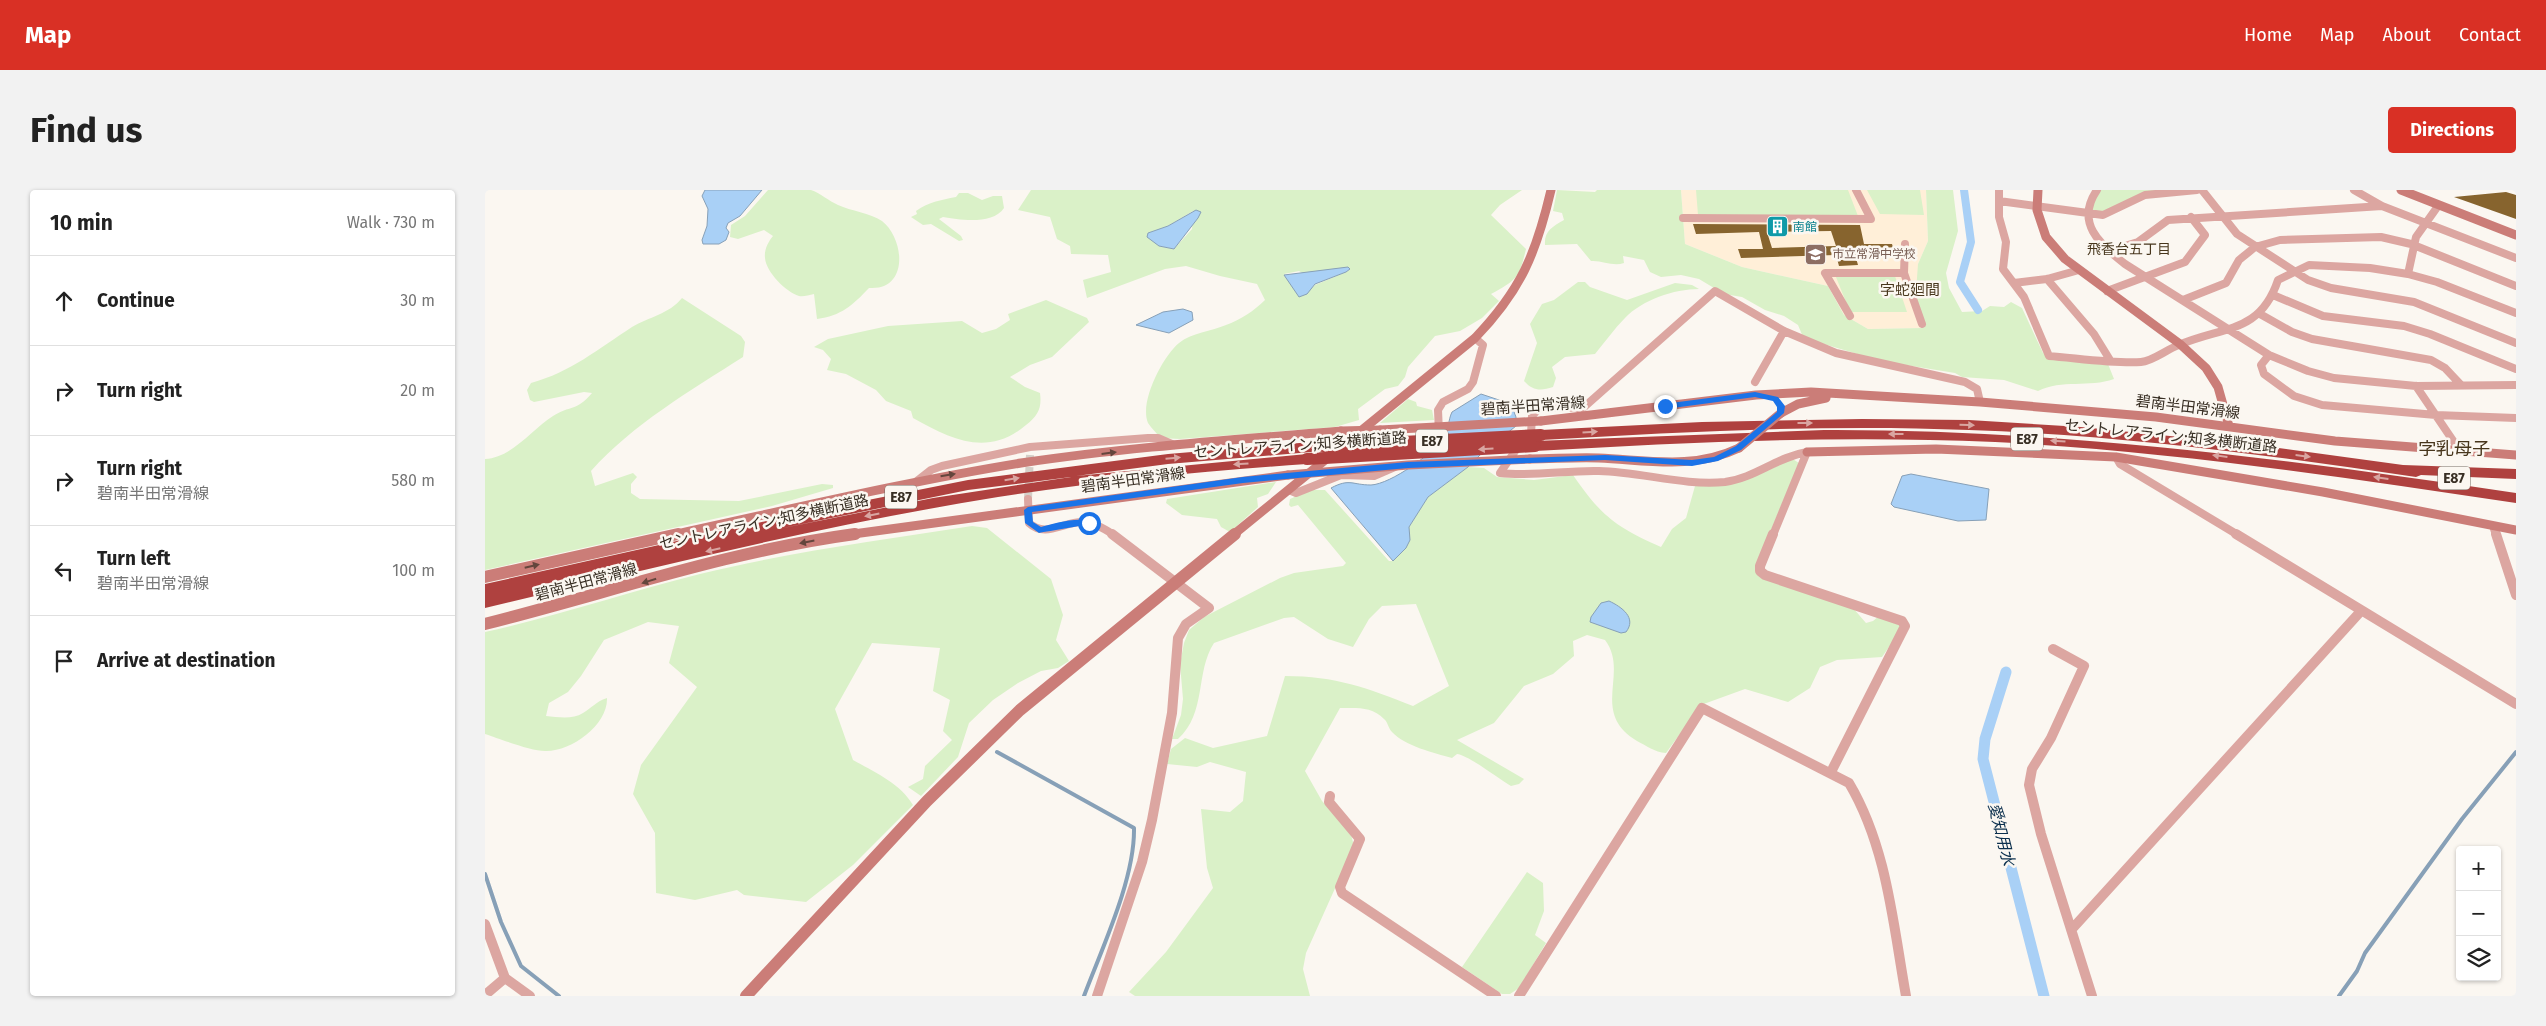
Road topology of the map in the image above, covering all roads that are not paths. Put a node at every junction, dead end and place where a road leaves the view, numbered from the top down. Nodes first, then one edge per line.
1 (1551, 190) edge
2 (1856, 190) edge
3 (1999, 190) edge
4 (2039, 190) edge
5 (2097, 190) edge
6 (2197, 190) edge
7 (2202, 190) edge
8 (2354, 190) edge
9 (2401, 190) edge
10 (1999, 201) junction
11 (2036, 206) junction
12 (2381, 206) junction
13 (2438, 206) junction
14 (2086, 213) junction
15 (2222, 215) junction
16 (2191, 217) junction
17 (1683, 218) dead end
18 (2423, 222) junction
19 (2516, 235) edge
20 (1905, 244) dead end
21 (2411, 244) junction
22 (2255, 247) junction
23 (2108, 251) junction
24 (2516, 258) edge
25 (2079, 270) junction
26 (2294, 271) junction
27 (1904, 273) junction
28 (2408, 274) junction
29 (2147, 277) junction
30 (2047, 279) junction
31 (2014, 283) junction
32 (2516, 286) edge
33 (2107, 291) junction
34 (2273, 295) junction
35 (2183, 300) junction
36 (2516, 313) edge
37 (2259, 314) junction
38 (1850, 316) dead end
39 (1921, 324) dead end
40 (2228, 330) junction
41 (1784, 331) junction
42 (1475, 338) junction
43 (2516, 343) edge
44 (2180, 344) junction
45 (2269, 355) junction
46 (2110, 360) junction
47 (2516, 369) edge
48 (1755, 382) dead end
49 (2461, 385) junction
50 (2516, 385) edge
51 (2417, 386) junction
52 (1755, 395) junction
53 (1855, 395) junction
54 (1980, 402) junction
55 (1781, 413) junction
56 (2436, 415) junction
57 (2516, 418) edge
58 (2229, 426) junction
59 (1537, 440) junction
60 (1174, 445) junction
61 (2461, 451) junction
62 (1807, 452) junction
63 (2516, 455) edge
64 (2115, 457) junction
65 (2393, 469) junction
66 (2516, 474) edge
67 (917, 481) junction
68 (2516, 488) edge
69 (1289, 490) junction
70 (2516, 498) edge
71 (1028, 505) junction
72 (2493, 526) junction
73 (2516, 530) edge
74 (485, 577) edge
75 (1176, 582) junction
76 (485, 590) edge
77 (2516, 595) edge
78 (485, 602) edge
79 (2361, 611) junction
80 (485, 624) edge
81 (2053, 649) dead end
82 (2516, 704) edge
83 (1831, 772) junction
84 (1330, 796) dead end
85 (485, 924) edge
86 (2072, 929) junction
87 (505, 978) junction
88 (485, 994) edge
89 (530, 996) edge
90 (746, 996) edge
91 (1097, 996) edge
92 (1496, 996) edge
93 (1519, 996) edge
94 (1906, 996) edge
95 (2092, 996) edge

1 - 42 main road
2 - 17 street
3 - 10 street
4 - 11 main road
5 - 14 street
6 - 14 street
7 - 15 street
8 - 12 street
9 - 13 main road
10 - 11 street
10 - 31 street
11 - 14 street
11 - 25 main road
12 - 15 street
12 - 18 street
13 - 18 street
13 - 19 main road
14 - 23 street
15 - 16 street
15 - 22 street
16 - 23 street
16 - 29 street
18 - 21 street
18 - 24 street
20 - 27 street
21 - 22 street
21 - 28 street
21 - 32 street
22 - 26 street
22 - 35 street
23 - 29 street
25 - 30 street
25 - 33 main road
26 - 28 street
26 - 34 street
26 - 43 street
27 - 38 street
27 - 39 street
28 - 36 street
29 - 33 street
29 - 35 street
30 - 31 street
30 - 46 street
31 - 46 street
33 - 44 main road
34 - 37 street
34 - 47 street
35 - 40 street
37 - 40 street
37 - 49 street
40 - 44 street
40 - 45 street
41 - 48 street
41 - 54 street
41 - 62 street
42 - 69 main road
42 - 69 street
44 - 46 street
44 - 58 main road
45 - 51 street
45 - 56 street
49 - 50 street
49 - 51 street
51 - 56 street
52 - 53 main road, 碧南半田常滑線
52 - 55 main road, 碧南半田常滑線
52 - 59 main road, 碧南半田常滑線
53 - 54 main road, 碧南半田常滑線
53 - 55 main road, 碧南半田常滑線
54 - 58 main road, 碧南半田常滑線
55 - 59 main road, 碧南半田常滑線, bridge
56 - 57 street
56 - 61 street
58 - 61 main road, 碧南半田常滑線
59 - 60 main road, 碧南半田常滑線, bridge
59 -> 65 highway, セントレアライン;知多横断道路 / E87
70 -> 59 highway, セントレアライン;知多横断道路 / E87
59 - 71 main road, 碧南半田常滑線, bridge
76 -> 59 highway, セントレアライン;知多横断道路 / E87, bridge
59 -> 78 highway, セントレアライン;知多横断道路 / E87, bridge
67 -> 60 main road, 碧南半田常滑線
60 - 67 street
61 - 63 main road, 碧南半田常滑線
62 - 64 main road
62 - 83 street
64 - 72 main road
64 - 79 street
65 - 66 highway
65 - 68 highway, セントレアライン;知多横断道路 / E87
74 -> 67 main road, 碧南半田常滑線
69 - 75 main road
71 - 75 street
71 -> 80 main road, 碧南半田常滑線
72 - 73 main road
72 - 77 street
75 - 90 main road
75 - 91 street
79 - 82 street
79 - 86 street
81 - 86 street
83 - 93 street
83 - 94 street
84 - 92 street
85 - 87 street
86 - 95 street
87 - 88 street
87 - 89 street

